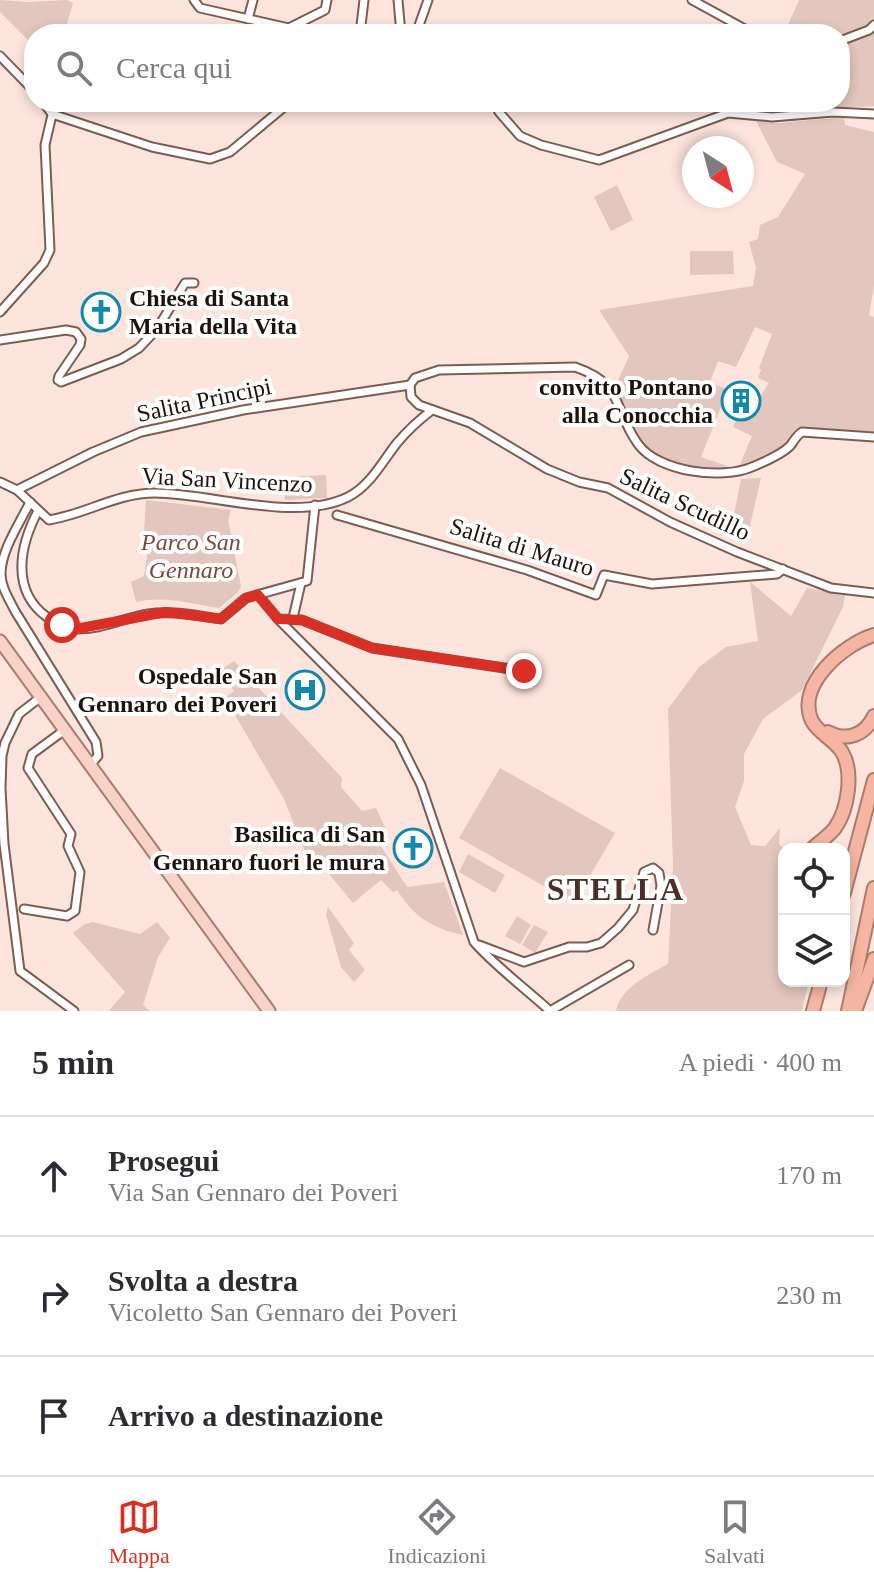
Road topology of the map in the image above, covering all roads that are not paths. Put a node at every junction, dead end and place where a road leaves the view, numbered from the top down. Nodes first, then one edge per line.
1 (194, 0) edge
2 (253, 0) edge
3 (327, 0) edge
4 (364, 0) edge
5 (398, 0) edge
6 (428, 0) edge
7 (692, 0) edge
8 (248, 19) junction
9 (271, 24) edge
10 (297, 24) edge
11 (361, 24) edge
12 (400, 24) edge
13 (420, 24) edge
14 (736, 24) edge
15 (874, 25) edge
16 (850, 37) edge
17 (0, 56) edge
18 (24, 81) edge
19 (278, 112) edge
20 (499, 112) edge
21 (833, 112) edge
22 (833, 112) edge
23 (52, 114) joint
24 (874, 114) edge
25 (67, 119) junction
26 (47, 132) junction
27 (194, 283) dead end
28 (0, 312) edge
29 (1, 340) edge
30 (410, 385) junction
31 (432, 410) junction
32 (874, 437) edge
33 (0, 482) edge
34 (17, 490) junction
35 (30, 502) junction
36 (315, 505) junction
37 (38, 511) junction
38 (337, 515) dead end
39 (783, 569) junction
40 (304, 582) junction
41 (874, 593) edge
42 (258, 595) junction
43 (293, 618) junction
44 (278, 619) junction
45 (874, 637) edge
46 (0, 641) edge
47 (524, 671) dead end
48 (42, 696) junction
49 (874, 716) edge
50 (66, 729) junction
51 (91, 764) junction
52 (874, 780) edge
53 (819, 843) edge
54 (850, 870) edge
55 (874, 888) edge
56 (0, 901) edge
57 (11, 901) junction
58 (24, 909) dead end
59 (874, 924) edge
60 (653, 930) dead end
61 (474, 942) junction
62 (874, 959) edge
63 (629, 965) dead end
64 (858, 965) junction
65 (814, 987) edge
66 (819, 987) edge
67 (74, 1011) edge
68 (269, 1011) edge
69 (550, 1011) edge
70 (813, 1011) edge
71 (848, 1011) edge
72 (855, 1011) edge

1 - 8 street
2 - 8 street
3 - 10 street
4 - 11 street
5 - 12 street
6 - 13 street
7 - 14 street
8 - 9 street
15 - 16 street
17 - 18 street
19 - 25 street
20 - 21 street
22 - 24 street
23 - 25 street
23 - 26 street
25 - 26 street
26 - 28 street
27 - 29 street
30 - 31 street, Salita Scudillo
30 - 32 street, Salita Principi
30 - 34 street, Salita Principi
31 - 36 street, Via San Vincenzo
31 - 39 street, Salita Scudillo
33 - 34 street
34 - 35 street
35 - 37 street
35 - 51 street
36 - 37 street, Via San Vincenzo
36 - 40 street
37 - 42 street
38 - 39 street, Salita di Mauro
39 - 41 street, Salita Scudillo
40 - 42 street
40 - 43 street
42 - 44 street
43 - 44 street
43 - 47 street
44 - 61 street
45 - 49 highway
45 - 53 highway
46 - 48 main road
48 - 50 main road
48 - 57 street
50 - 51 main road
50 - 58 street
51 - 68 main road
52 - 54 highway
55 - 64 highway
56 - 57 street
57 - 67 street
59 - 64 highway
60 - 61 street
61 - 69 street
62 - 72 highway
63 - 69 street
64 - 71 highway
65 - 70 highway
66 - 70 highway

